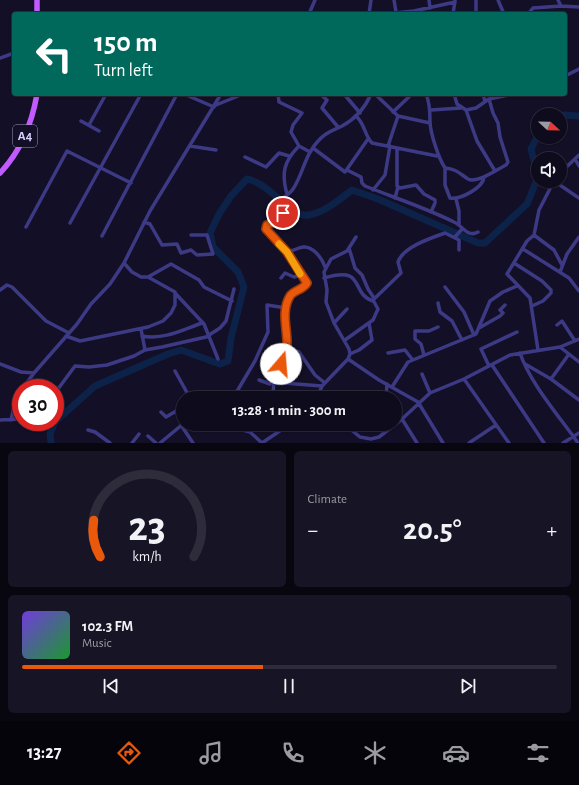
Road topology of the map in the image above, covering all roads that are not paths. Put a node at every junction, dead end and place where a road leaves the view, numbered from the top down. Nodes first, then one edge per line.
1 (37, 0) edge
2 (316, 0) edge
3 (371, 0) edge
4 (394, 0) edge
5 (430, 0) edge
6 (476, 0) edge
7 (498, 0) edge
8 (558, 0) edge
9 (455, 1) edge
10 (561, 6) junction
11 (579, 7) edge
12 (430, 8) junction
13 (37, 12) edge
14 (311, 12) edge
15 (369, 12) edge
16 (398, 12) edge
17 (453, 12) edge
18 (476, 12) edge
19 (503, 12) edge
20 (530, 12) edge
21 (12, 54) edge
22 (0, 58) edge
23 (579, 69) edge
24 (567, 75) edge
25 (37, 96) edge
26 (105, 96) edge
27 (140, 96) edge
28 (176, 96) edge
29 (189, 96) edge
30 (220, 96) edge
31 (238, 96) edge
32 (278, 96) edge
33 (322, 96) edge
34 (346, 96) edge
35 (370, 96) edge
36 (377, 96) edge
37 (410, 96) edge
38 (427, 96) edge
39 (454, 96) edge
40 (484, 96) edge
41 (505, 96) edge
42 (487, 100) junction
43 (215, 106) junction
44 (461, 108) junction
45 (431, 110) junction
46 (466, 110) junction
47 (393, 112) junction
48 (360, 113) junction
49 (398, 116) junction
50 (356, 117) junction
51 (81, 121) dead end
52 (430, 123) junction
53 (89, 125) junction
54 (338, 128) junction
55 (99, 131) dead end
56 (368, 139) junction
57 (190, 146) junction
58 (299, 146) junction
59 (389, 146) junction
60 (397, 148) junction
61 (216, 150) dead end
62 (311, 150) junction
63 (579, 155) edge
64 (289, 156) junction
65 (437, 156) junction
66 (245, 157) dead end
67 (575, 159) junction
68 (100, 166) junction
69 (567, 166) edge
70 (579, 166) edge
71 (446, 168) junction
72 (347, 170) junction
73 (495, 171) junction
74 (0, 173) edge
75 (484, 177) junction
76 (131, 182) junction
77 (398, 188) junction
78 (550, 188) edge
79 (564, 188) edge
80 (373, 190) junction
81 (285, 195) junction
82 (395, 198) junction
83 (579, 198) edge
84 (456, 199) junction
85 (431, 212) junction
86 (144, 222) junction
87 (70, 224) dead end
88 (459, 225) junction
89 (26, 227) dead end
90 (462, 229) junction
91 (478, 232) dead end
92 (102, 236) dead end
93 (191, 236) dead end
94 (534, 236) junction
95 (356, 237) dead end
96 (456, 237) junction
97 (579, 238) edge
98 (349, 248) junction
99 (523, 249) junction
100 (459, 250) dead end
101 (287, 252) junction
102 (514, 263) junction
103 (124, 264) junction
104 (562, 265) junction
105 (325, 267) junction
106 (560, 272) junction
107 (301, 275) junction
108 (148, 277) junction
109 (281, 278) dead end
110 (324, 278) junction
111 (517, 286) junction
112 (445, 287) dead end
113 (234, 289) dead end
114 (0, 290) edge
115 (579, 291) edge
116 (175, 292) junction
117 (374, 299) junction
118 (232, 300) junction
119 (438, 303) dead end
120 (505, 305) dead end
121 (532, 306) junction
122 (286, 308) junction
123 (347, 309) dead end
124 (202, 323) junction
125 (334, 323) junction
126 (369, 323) junction
127 (557, 325) dead end
128 (438, 327) dead end
129 (479, 328) junction
130 (141, 329) junction
131 (517, 332) dead end
132 (67, 334) junction
133 (208, 335) junction
134 (474, 335) junction
135 (142, 336) junction
136 (345, 340) junction
137 (462, 340) junction
138 (577, 340) edge
139 (286, 347) junction
140 (560, 347) junction
141 (145, 350) junction
142 (538, 350) junction
143 (388, 353) dead end
144 (520, 353) junction
145 (350, 354) junction
146 (569, 354) junction
147 (424, 356) junction
148 (218, 359) dead end
149 (348, 359) junction
150 (412, 359) junction
151 (579, 362) edge
152 (524, 363) junction
153 (0, 364) edge
154 (490, 366) junction
155 (174, 372) dead end
156 (34, 373) junction
157 (422, 374) dead end
158 (30, 379) edge
159 (464, 379) junction
160 (551, 379) junction
161 (259, 380) dead end
162 (64, 381) edge
163 (272, 382) junction
164 (323, 384) junction
165 (387, 384) junction
166 (392, 387) junction
167 (186, 391) edge
168 (237, 391) edge
169 (273, 391) edge
170 (320, 391) edge
171 (386, 391) edge
172 (430, 393) junction
173 (579, 400) edge
174 (418, 402) junction
175 (176, 411) edge
176 (162, 412) dead end
177 (12, 416) edge
178 (402, 419) joint
179 (0, 420) edge
180 (11, 420) joint
181 (496, 425) junction
182 (88, 430) dead end
183 (176, 430) edge
184 (187, 431) edge
185 (246, 431) edge
186 (279, 431) edge
187 (353, 431) edge
188 (386, 431) edge
189 (250, 432) joint
190 (579, 433) edge
191 (139, 434) dead end
192 (148, 436) dead end
193 (573, 437) junction
194 (269, 439) junction
195 (110, 443) edge
196 (132, 443) edge
197 (156, 443) edge
198 (160, 443) edge
199 (193, 443) edge
200 (262, 443) edge
201 (272, 443) edge
202 (417, 443) edge
203 (443, 443) edge
204 (469, 443) edge
205 (509, 443) edge
206 (544, 443) edge
207 (563, 443) edge
208 (578, 443) edge

1 - 13 main road
2 - 14 street
3 - 15 street
4 - 16 street
5 - 12 street
6 - 18 street
7 - 19 street
8 - 10 street
9 - 12 street
9 - 17 street
10 - 11 street
10 - 20 street
12 - 16 street
21 - 22 street
23 - 24 street
25 - 74 main road, A4
26 - 53 street
27 - 68 street
28 - 76 street
29 - 43 street
30 - 43 street
31 - 43 street
32 - 58 street
33 - 54 street
34 - 48 street
35 - 48 street
36 - 47 street
37 - 47 street
38 - 45 street
39 - 44 street
40 - 42 street
41 - 42 street
42 - 46 street
42 - 73 street
43 - 57 street
44 - 45 street
44 - 46 street
45 - 52 street
46 - 73 street
47 - 49 street
48 - 50 street
49 - 52 street
49 - 59 street
50 - 54 street
50 - 56 street
51 - 53 street
52 - 65 street
53 - 55 street
54 - 62 street
56 - 59 street
56 - 72 street
57 - 61 street
57 - 86 street
58 - 62 street
58 - 64 street
59 - 60 street
59 - 80 street
60 - 65 street
60 - 77 street
62 - 72 street
62 - 81 street
63 - 67 street
64 - 66 street
64 - 81 street
65 - 71 street
67 - 69 street
67 - 70 street
68 - 76 street
68 - 87 street
68 - 89 street
71 - 75 street
71 - 84 street
72 - 80 street
73 - 75 street
75 - 84 street
76 - 92 street
77 - 82 street
77 - 85 street
78 - 94 street
79 - 83 street
80 - 82 street
81 - 101 street
82 - 85 street
84 - 88 street
85 - 88 street
86 - 93 street
86 - 103 street
88 - 90 street
90 - 91 street
90 - 96 street
94 - 99 street
94 - 104 street
95 - 98 street
96 - 100 street
96 - 117 street
97 - 104 street
98 - 105 street
98 - 117 street
99 - 102 street
99 - 106 street
101 - 105 street
101 - 107 street
102 - 111 street
102 - 121 street
103 - 108 street
103 - 132 street
104 - 106 street
105 - 110 street
106 - 115 street
107 - 109 street
107 - 122 street
108 - 116 street
108 - 118 street
110 - 117 street
110 - 125 street
111 - 121 street
111 - 129 street
112 - 134 street
113 - 118 street
114 - 132 street
116 - 124 street
116 - 130 street
117 - 126 street
118 - 133 street
119 - 137 street
120 - 129 street
121 - 142 street
122 - 139 street
122 - 168 street
123 - 125 street
124 - 133 street
124 - 135 street
125 - 136 street
126 - 136 street
126 - 145 street
127 - 138 street
128 - 147 street
129 - 134 street
130 - 132 street
130 - 135 street
131 - 154 street
132 - 156 street
133 - 141 street
133 - 148 street
134 - 137 street
135 - 141 street
136 - 145 street
137 - 147 street
138 - 140 street
139 - 163 street
139 - 164 street
140 - 142 street
140 - 146 street
141 - 162 street
142 - 144 street
143 - 150 street
144 - 152 street
144 - 154 street
145 - 149 street
146 - 151 street
146 - 160 street
147 - 150 street
149 - 164 street
149 - 165 street
150 - 166 street
152 - 160 street
152 - 193 street
153 - 156 street
154 - 159 street
154 - 206 street
155 - 167 street
156 - 158 street
157 - 172 street
159 - 172 street
159 - 181 street
160 - 173 street
161 - 163 street
163 - 164 street
163 - 169 street
164 - 170 street
165 - 166 street
165 - 171 street
166 - 174 street
172 - 174 street
174 - 178 street
174 - 203 street
175 - 176 street
177 - 180 street
178 - 202 street
179 - 180 street
181 - 204 street
181 - 205 street
182 - 195 street
183 - 198 street
184 - 199 street
185 - 189 street
186 - 194 street
187 - 188 street
189 - 200 street
190 - 193 street
191 - 196 street
192 - 197 street
193 - 207 street
193 - 208 street
194 - 200 street
194 - 201 street

